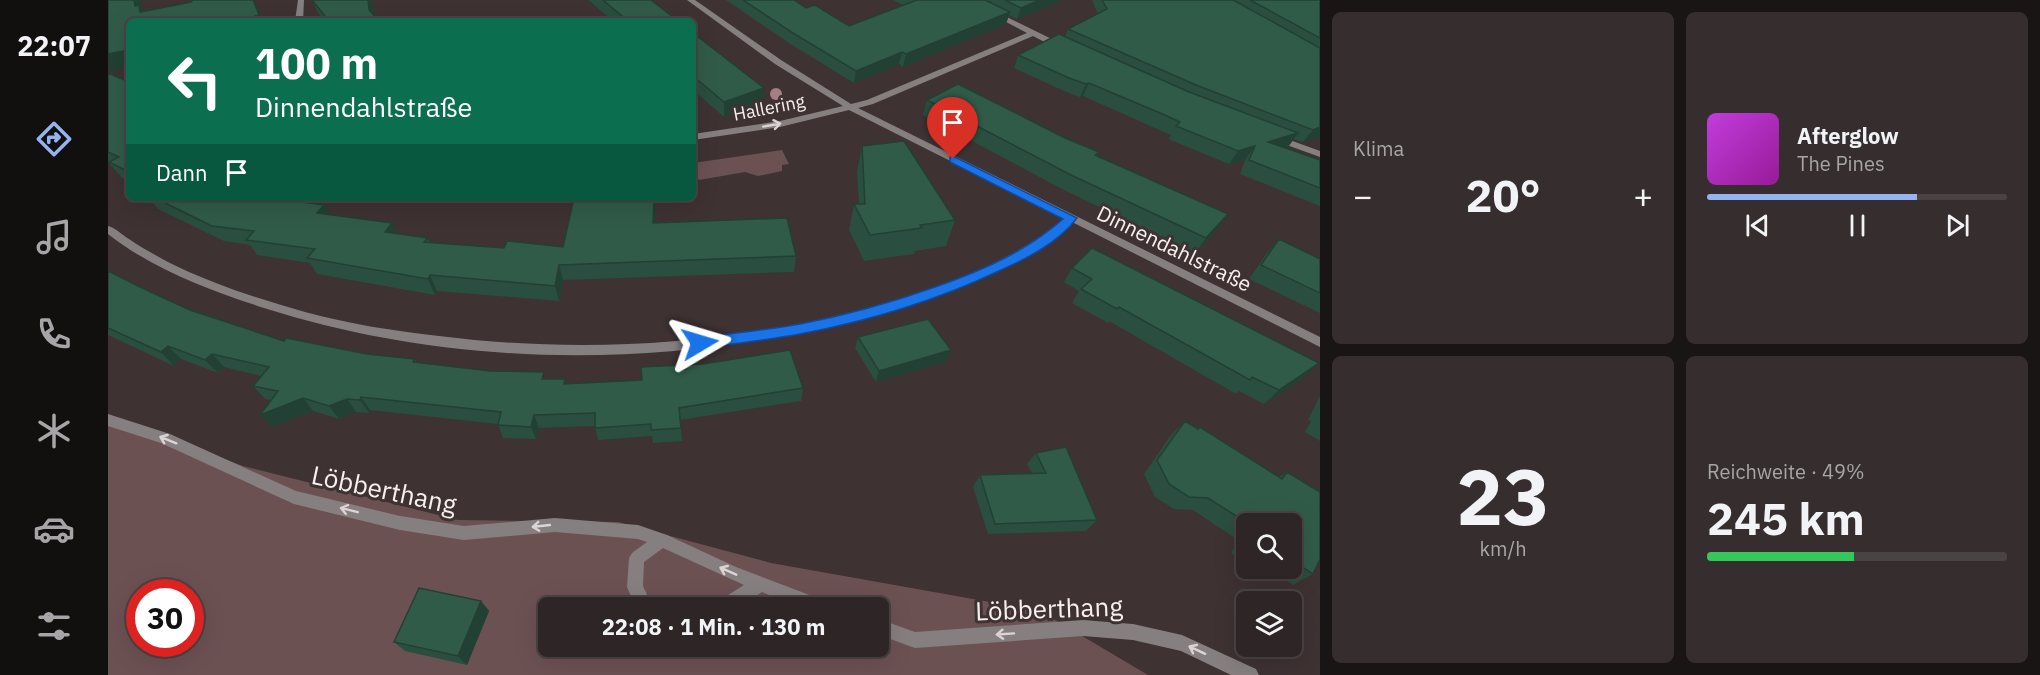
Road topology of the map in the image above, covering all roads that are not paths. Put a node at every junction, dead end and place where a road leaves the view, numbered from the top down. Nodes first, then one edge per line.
1 (301, 0) edge
2 (690, 0) edge
3 (967, 0) edge
4 (299, 18) edge
5 (1033, 33) junction
6 (1066, 49) edge
7 (850, 107) junction
8 (1268, 135) edge
9 (696, 136) edge
10 (1320, 154) edge
11 (1071, 218) junction
12 (108, 229) edge
13 (1320, 342) edge
14 (108, 420) edge
15 (662, 540) junction
16 (761, 584) junction
17 (640, 597) edge
18 (740, 597) edge
19 (794, 597) edge
20 (889, 631) edge
21 (1250, 675) edge

1 - 4 street
2 - 7 street, Dinnendahlstraße
3 - 5 street
5 - 6 street
5 - 7 street
9 -> 7 street, Hallering
7 - 11 street, Dinnendahlstraße
8 - 10 street
11 - 12 street
11 - 13 street, Dinnendahlstraße
15 -> 14 street, Löbberthang
16 -> 15 street, Löbberthang
15 - 17 street
16 - 18 street
16 - 19 street, Löbberthang
21 -> 20 street, Löbberthang

